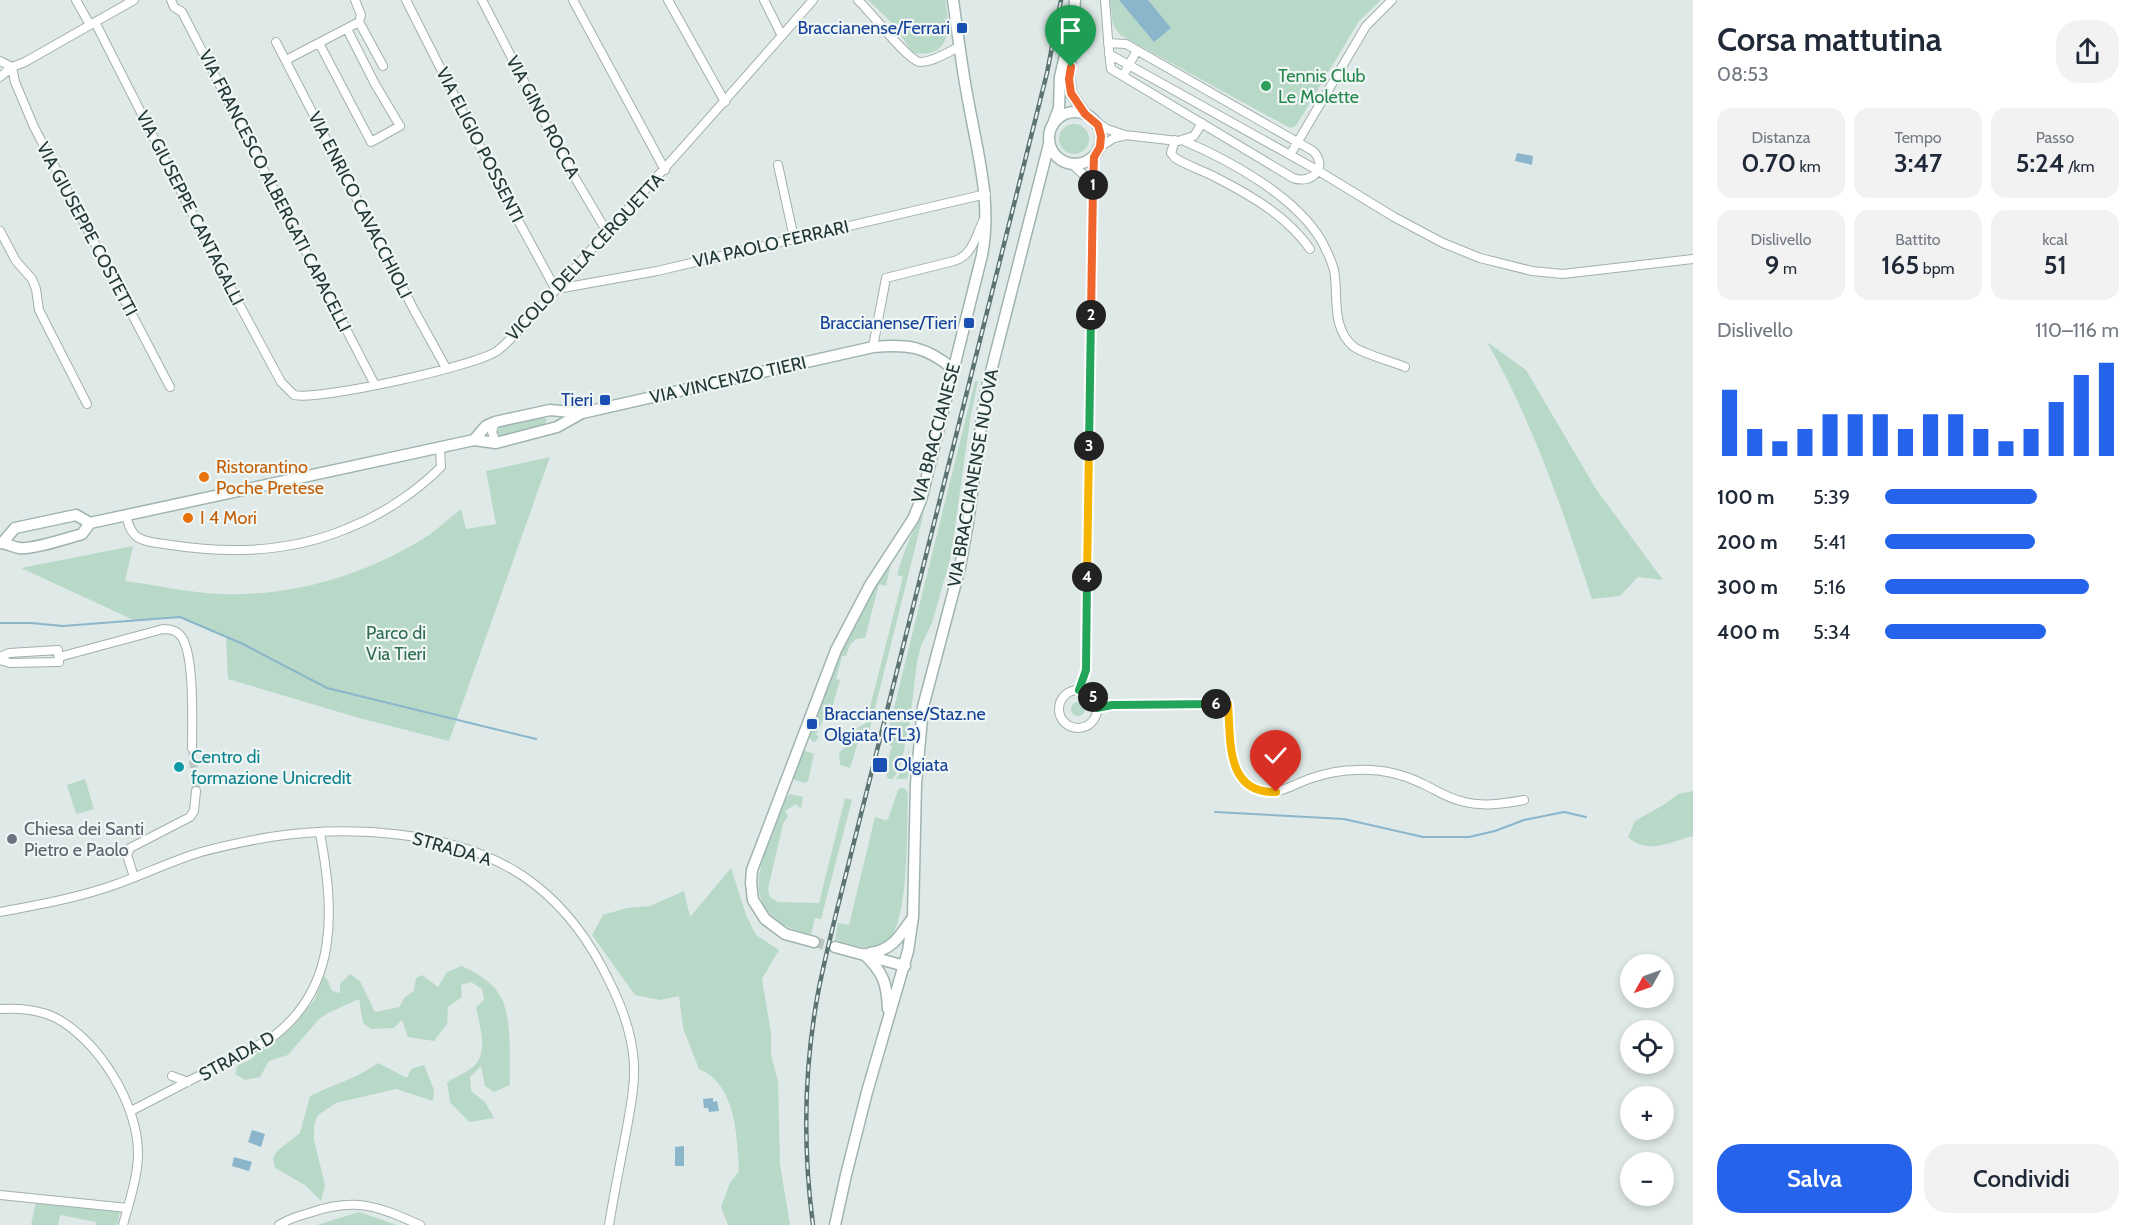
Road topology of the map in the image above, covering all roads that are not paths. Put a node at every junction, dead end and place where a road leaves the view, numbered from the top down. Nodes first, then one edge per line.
1 (76, 0) edge
2 (134, 0) edge
3 (171, 0) edge
4 (354, 0) edge
5 (406, 0) edge
6 (482, 0) edge
7 (573, 0) edge
8 (668, 0) edge
9 (764, 0) edge
10 (813, 0) edge
11 (858, 0) edge
12 (952, 0) edge
13 (1105, 0) edge
14 (1392, 0) edge
15 (1075, 5) edge
16 (359, 22) junction
17 (92, 24) junction
18 (1107, 25) junction
19 (346, 29) junction
20 (782, 36) junction
21 (276, 42) dead end
22 (1108, 42) junction
23 (319, 43) junction
24 (1126, 44) junction
25 (959, 47) junction
26 (1137, 50) junction
27 (1109, 54) junction
28 (285, 60) junction
29 (0, 61) edge
30 (1130, 65) junction
31 (383, 66) dead end
32 (12, 67) junction
33 (1124, 76) junction
34 (0, 77) edge
35 (724, 102) junction
36 (1090, 117) junction
37 (1054, 122) junction
38 (1202, 123) junction
39 (1125, 135) junction
40 (1178, 140) junction
41 (1298, 142) junction
42 (1049, 144) junction
43 (1097, 152) junction
44 (1290, 155) junction
45 (1070, 164) junction
46 (778, 165) dead end
47 (665, 170) junction
48 (1317, 170) junction
49 (1039, 184) junction
50 (1093, 192) junction
51 (986, 194) junction
52 (987, 211) junction
53 (0, 231) edge
54 (607, 232) junction
55 (794, 238) junction
56 (1310, 249) dead end
57 (1693, 259) edge
58 (556, 290) junction
59 (873, 347) junction
60 (1405, 367) dead end
61 (446, 368) junction
62 (953, 369) junction
63 (375, 385) junction
64 (170, 387) dead end
65 (290, 392) joint
66 (87, 404) dead end
67 (548, 410) junction
68 (582, 413) junction
69 (495, 422) junction
70 (549, 429) junction
71 (474, 440) junction
72 (496, 442) junction
73 (440, 448) junction
74 (126, 515) junction
75 (74, 516) junction
76 (90, 523) junction
77 (15, 528) junction
78 (78, 535) junction
79 (2, 542) edge
80 (21, 548) junction
81 (0, 659) edge
82 (1079, 690) junction
83 (1097, 708) junction
84 (192, 748) tunnel mouth
85 (196, 791) tunnel mouth
86 (1524, 800) dead end
87 (320, 833) junction
88 (134, 877) junction
89 (0, 912) edge
90 (913, 917) junction
91 (814, 942) tunnel mouth
92 (835, 947) tunnel mouth
93 (864, 954) junction
94 (905, 966) junction
95 (0, 1009) edge
96 (889, 1019) junction
97 (172, 1076) dead end
98 (188, 1082) junction
99 (131, 1111) junction
100 (0, 1195) edge
101 (128, 1208) junction
102 (123, 1225) edge
103 (279, 1225) edge
104 (420, 1225) edge
105 (609, 1225) edge
106 (835, 1225) edge

1 - 17 street, VIA GIUSEPPE CANTAGALLI
2 - 17 street
3 - 63 street, VIA FRANCESCO ALBERGATI CAPACELLI
4 - 16 street
5 - 58 street, VIA ELIGIO POSSENTI
6 - 54 street, VIA GINO ROCCA
7 - 47 street
8 - 35 street
9 - 20 street
10 - 20 street, VICOLO DELLA CERQUETTA
11 - 25 street
12 - 25 street, VIA BRACCIANESE
13 - 18 street
14 - 41 street
15 - 36 street
15 - 37 street
16 - 19 street
16 - 31 street
17 - 32 street
17 - 65 street, VIA GIUSEPPE CANTAGALLI
18 - 22 street
18 - 24 street
19 - 23 street
19 - 23 street
20 - 35 street, VICOLO DELLA CERQUETTA
21 - 28 street, VIA ENRICO CAVACCHIOLI
22 - 24 street
22 - 27 street
23 - 28 street
24 - 26 street
25 - 51 street, VIA BRACCIANESE
26 - 30 street
26 - 41 street
27 - 30 street
27 - 33 street
28 - 61 street, VIA ENRICO CAVACCHIOLI
29 - 32 street
30 - 33 street
30 - 44 street
32 - 34 street
32 - 64 street, VIA GIUSEPPE COSTETTI
33 - 38 street
35 - 47 street, VICOLO DELLA CERQUETTA
36 - 37 street
36 - 39 street
36 - 43 street
37 - 42 street
38 - 40 street
38 - 48 street
39 - 40 street
39 - 43 street
40 - 56 street
40 - 60 street
41 - 44 street
41 - 48 street
42 - 45 street
42 - 49 street, VIA BRACCIANENSE NUOVA
43 - 45 street
43 - 50 street
44 - 48 street
45 - 49 street
45 - 50 street
46 - 55 street
47 - 54 street, VICOLO DELLA CERQUETTA
48 - 57 street
49 - 90 street, VIA BRACCIANENSE NUOVA
50 - 82 street
51 - 52 street, VIA BRACCIANESE
51 - 55 street, VIA PAOLO FERRARI
52 - 59 street
52 - 62 street, VIA BRACCIANESE
53 - 66 street
54 - 58 street, VICOLO DELLA CERQUETTA
55 - 58 street, VIA PAOLO FERRARI
58 - 61 street, VICOLO DELLA CERQUETTA
59 - 62 street, VIA VINCENZO TIERI
59 - 68 street, VIA VINCENZO TIERI
61 - 63 street, VICOLO DELLA CERQUETTA
62 - 91 street, VIA BRACCIANESE
63 - 65 street, VICOLO DELLA CERQUETTA
67 - 68 street, VIA VINCENZO TIERI
67 - 69 street, VIA VINCENZO TIERI
67 - 70 street
68 - 70 street, VIA VINCENZO TIERI
69 - 71 street, VIA VINCENZO TIERI
69 - 72 street
70 - 72 street, VIA VINCENZO TIERI
71 - 72 street, VIA VINCENZO TIERI
71 - 73 street, VIA VINCENZO TIERI
73 - 74 street, VIA VINCENZO TIERI
73 - 74 street
74 - 76 street, VIA VINCENZO TIERI
75 - 76 street
75 - 77 street
75 - 78 street
76 - 78 street
77 - 79 street
77 - 80 street
78 - 80 street
79 - 80 street
81 - 84 street
82 - 83 street
82 - 83 street
83 - 86 street
85 - 88 street
87 - 88 street, STRADA A
87 - 98 street, STRADA D
87 - 105 street, STRADA A
88 - 89 street, STRADA A
90 - 93 street
90 - 94 street
92 - 93 street
93 - 94 street
93 - 96 street
94 - 96 street
95 - 99 street
96 - 106 street
97 - 98 street
98 - 99 street, STRADA D
99 - 101 street
100 - 101 street
101 - 102 street
103 - 104 street

